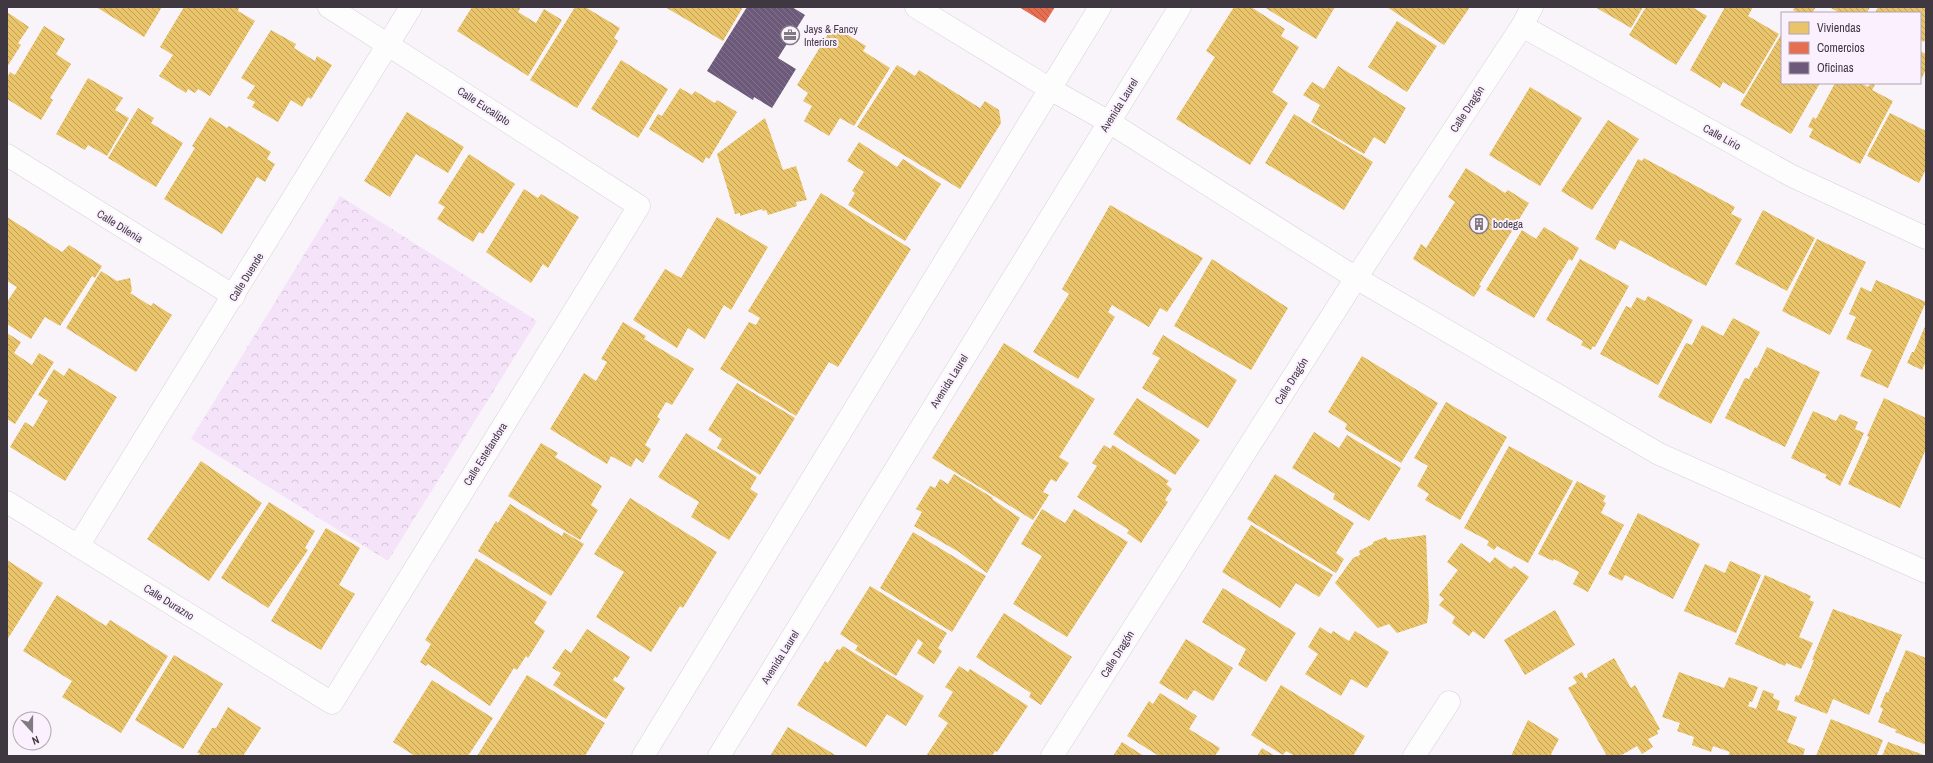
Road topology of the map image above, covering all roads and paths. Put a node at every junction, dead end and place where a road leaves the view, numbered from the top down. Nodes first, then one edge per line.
1 (329, 7) edge
2 (411, 7) edge
3 (916, 7) edge
4 (1100, 7) edge
5 (1180, 7) edge
6 (1532, 7) edge
7 (1522, 26) junction
8 (388, 44) junction
9 (1050, 89) junction
10 (1109, 122) junction
11 (7, 155) edge
12 (639, 206) joint
13 (1926, 238) edge
14 (1356, 278) junction
15 (234, 296) junction
16 (7, 502) edge
17 (78, 546) junction
18 (1926, 572) edge
19 (1448, 702) dead end
20 (332, 703) joint
21 (643, 756) edge
22 (719, 756) edge
23 (1052, 756) edge
24 (1414, 756) edge

1 - 8 street, Calle Eucalipto
2 - 8 street, Calle Duende
3 - 9 street
4 - 9 street
5 - 10 street, Avenida Laurel
6 - 7 street, Calle Dragón
7 - 13 street, Calle Lirio
7 - 14 street, Calle Dragón
8 - 12 street, Calle Eucalipto
8 - 15 street, Calle Duende
9 - 10 street
9 - 21 street
10 - 14 street
10 - 22 street, Avenida Laurel
11 - 15 street, Calle Dilenia
12 - 20 street, Calle Estefandora
14 - 18 street
14 - 23 street, Calle Dragón
15 - 17 street, Calle Duende
16 - 17 street, Calle Durazno
17 - 20 street, Calle Durazno
19 - 24 street

